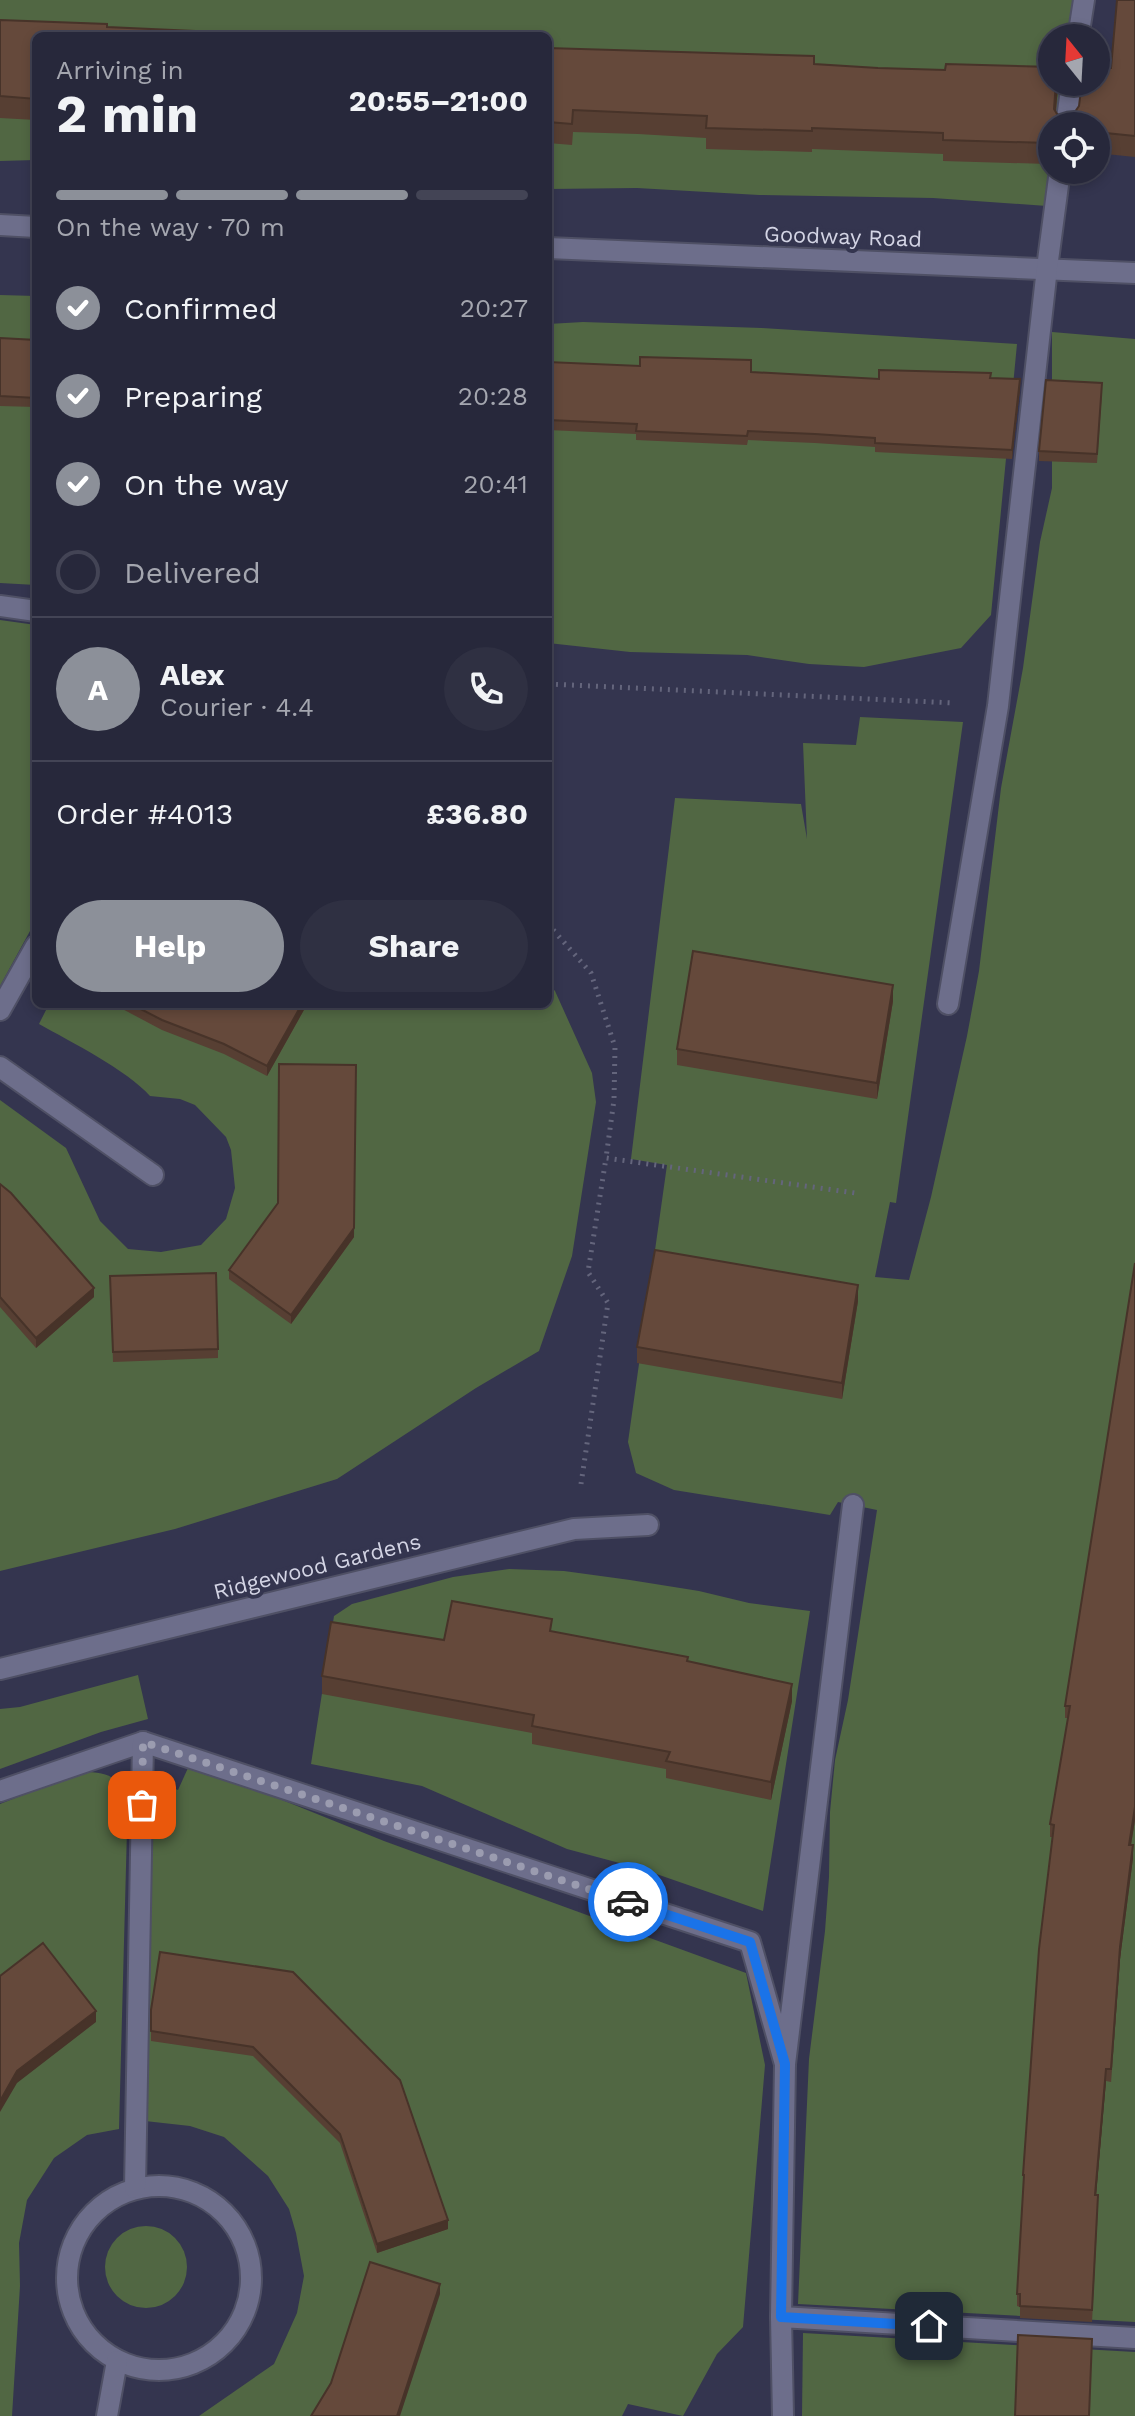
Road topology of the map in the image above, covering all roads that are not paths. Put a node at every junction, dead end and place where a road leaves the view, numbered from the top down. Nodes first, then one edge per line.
1 (1084, 0) edge
2 (1080, 24) edge
3 (1058, 184) edge
4 (0, 225) edge
5 (32, 227) edge
6 (552, 248) edge
7 (1047, 268) junction
8 (1135, 273) edge
9 (0, 606) edge
10 (32, 610) edge
11 (32, 953) edge
12 (948, 1004) dead end
13 (0, 1010) edge
14 (0, 1067) edge
15 (153, 1175) dead end
16 (853, 1505) dead end
17 (648, 1525) dead end
18 (0, 1669) edge
19 (143, 1742) junction
20 (0, 1791) edge
21 (785, 2064) junction
22 (135, 2188) junction
23 (781, 2317) junction
24 (1135, 2338) edge
25 (117, 2361) junction
26 (107, 2416) edge
27 (783, 2416) edge

1 - 2 street
3 - 7 street
4 - 5 street
6 - 7 street, Goodway Road
7 - 8 street, Goodway Road
7 - 12 street
9 - 10 street
11 - 13 street
14 - 15 street
16 - 21 street
17 - 18 street, Ridgewood Gardens
19 - 20 street
19 - 21 street
19 - 22 street
21 - 23 street
22 - 25 street
22 - 25 street
23 - 24 street
23 - 27 street
25 - 26 street

